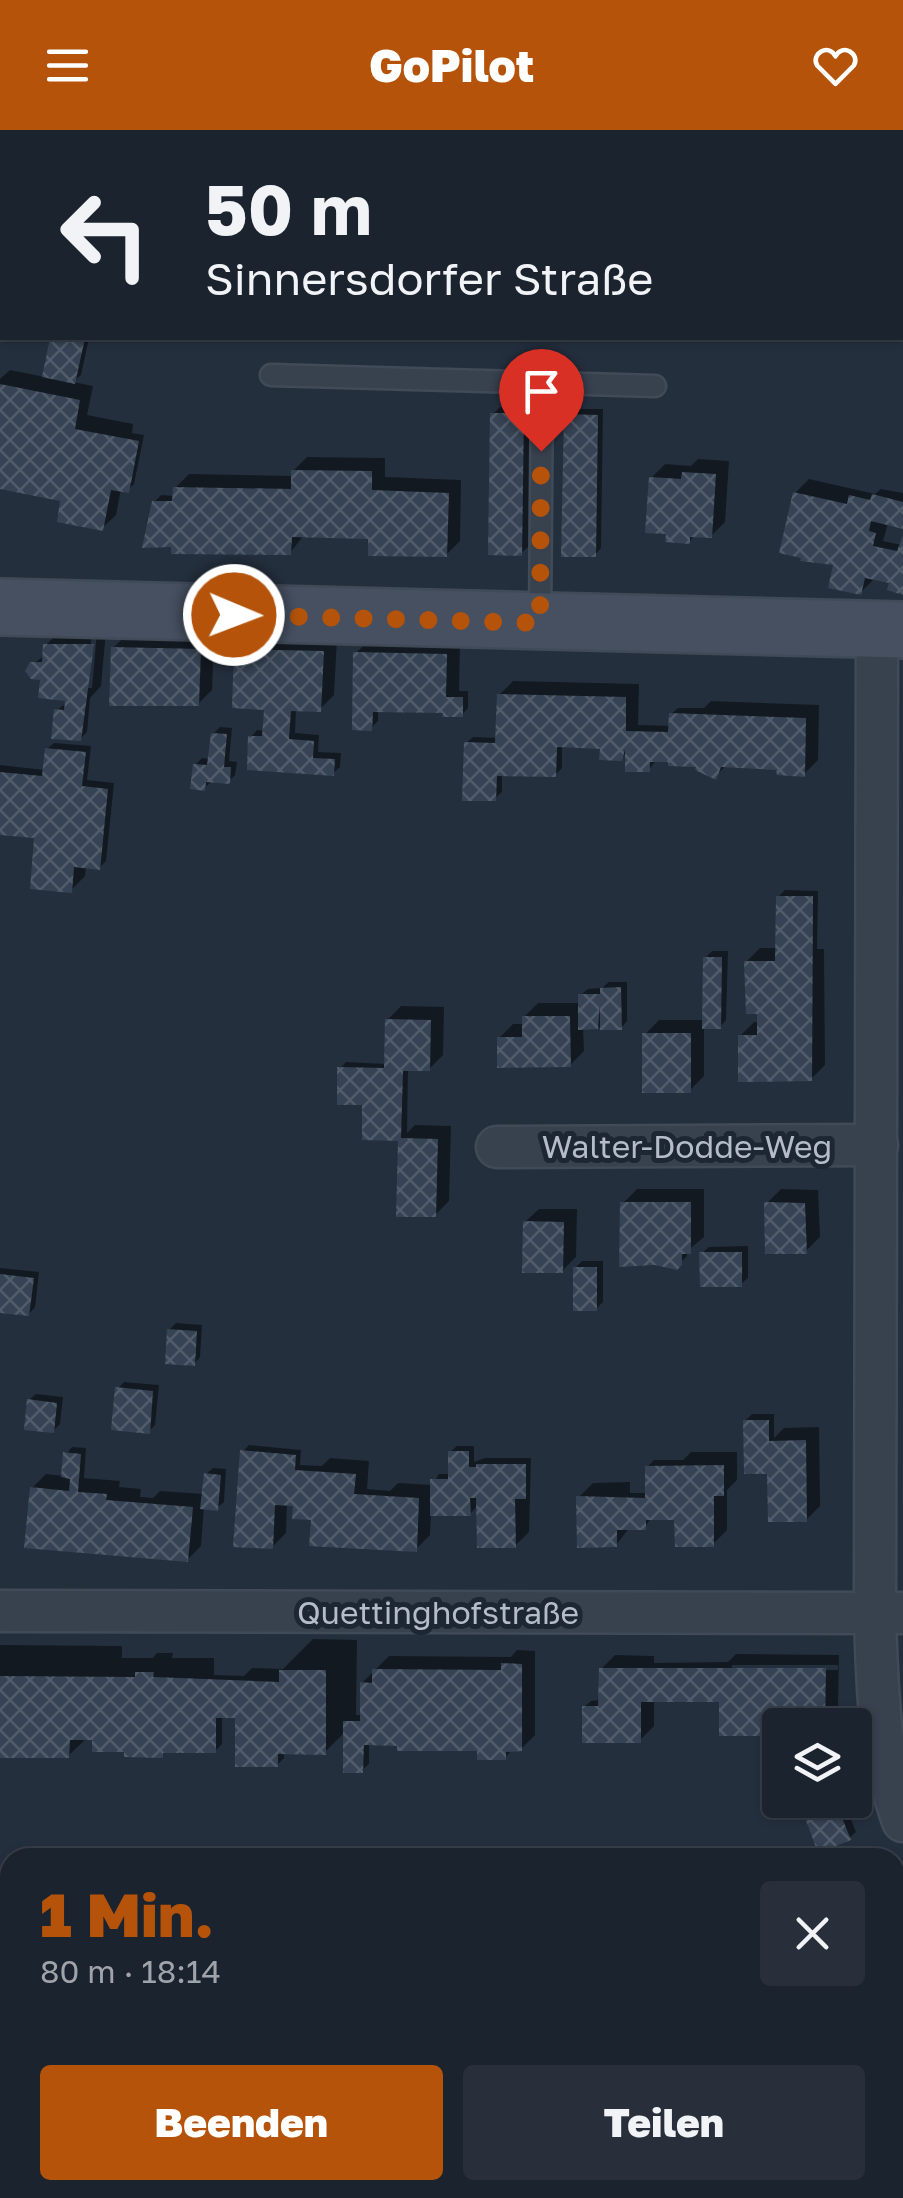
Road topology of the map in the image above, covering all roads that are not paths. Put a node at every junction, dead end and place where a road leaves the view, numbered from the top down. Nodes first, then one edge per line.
1 (271, 376) dead end
2 (542, 382) junction
3 (655, 386) dead end
4 (0, 607) edge
5 (540, 623) junction
6 (890, 630) edge
7 (877, 1144) junction
8 (497, 1147) dead end
9 (0, 1611) edge
10 (889, 1613) edge
11 (895, 1772) edge
12 (903, 1821) edge

1 - 2 lane
2 - 3 lane
2 - 5 lane
4 - 5 street
5 - 6 street
6 - 7 street, Walter-Dodde-Weg
7 - 8 street, Walter-Dodde-Weg
7 - 10 street, Walter-Dodde-Weg
9 - 10 street, Quettinghofstraße
10 - 11 street, Walter-Dodde-Weg
11 - 12 street, Walter-Dodde-Weg

